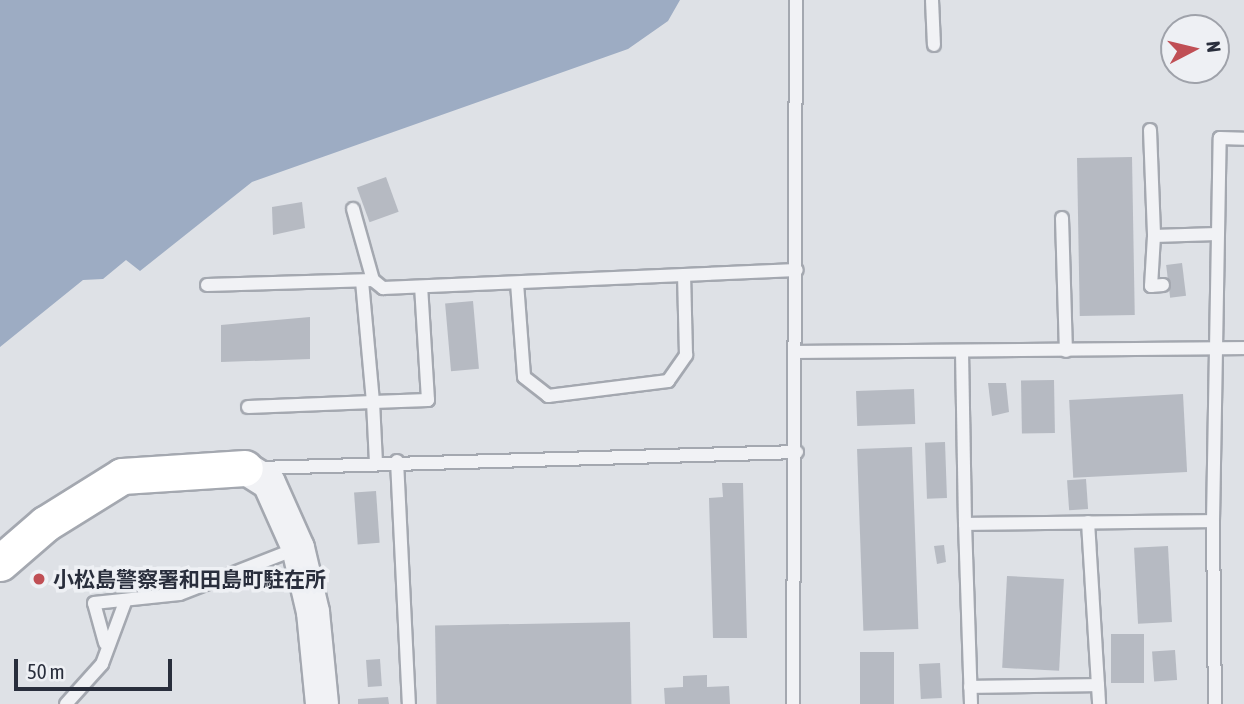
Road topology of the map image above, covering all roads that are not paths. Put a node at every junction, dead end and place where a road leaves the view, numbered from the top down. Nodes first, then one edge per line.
1 (796, 0) edge
2 (932, 0) edge
3 (934, 45) dead end
4 (1150, 130) dead end
5 (1244, 139) edge
6 (353, 209) dead end
7 (1062, 218) dead end
8 (1217, 234) junction
9 (1154, 236) junction
10 (797, 270) junction
11 (684, 275) junction
12 (368, 280) junction
13 (517, 283) junction
14 (207, 285) dead end
15 (1163, 285) dead end
16 (421, 287) junction
17 (1244, 348) edge
18 (1213, 349) junction
19 (962, 351) junction
20 (1066, 351) junction
21 (797, 352) junction
22 (373, 402) junction
23 (248, 407) dead end
24 (797, 452) junction
25 (397, 461) junction
26 (376, 463) junction
27 (245, 468) junction
28 (1213, 521) junction
29 (1088, 523) junction
30 (965, 524) junction
31 (298, 548) junction
32 (0, 563) edge
33 (125, 602) junction
34 (105, 643) junction
35 (1098, 685) junction
36 (970, 687) junction
37 (66, 704) edge
38 (322, 704) edge
39 (409, 704) edge
40 (793, 704) edge
41 (971, 704) edge
42 (1099, 704) edge
43 (1215, 704) edge

1 - 10 lane
2 - 3 lane
4 - 9 lane
5 - 8 lane
6 - 12 lane
7 - 20 lane
8 - 9 lane
8 - 18 lane
9 - 15 lane
10 - 11 lane
10 - 21 lane
11 - 13 lane
11 - 13 lane
12 - 14 lane
12 - 16 lane
12 - 22 lane
13 - 16 lane
16 - 22 lane
17 - 18 lane
18 - 20 lane
18 - 28 lane
19 - 20 lane
19 - 21 lane
19 - 30 lane
21 - 24 lane
22 - 23 lane
22 - 26 lane
24 - 25 lane
24 - 40 lane
25 - 26 lane
25 - 39 lane
26 - 27 lane
27 - 31 street
27 - 32 main road
28 - 29 lane
28 - 43 lane
29 - 30 lane
29 - 35 lane
30 - 36 lane
31 - 33 lane
31 - 38 street
33 - 34 lane
33 - 34 lane
34 - 37 lane
35 - 36 lane
35 - 42 lane
36 - 41 lane

